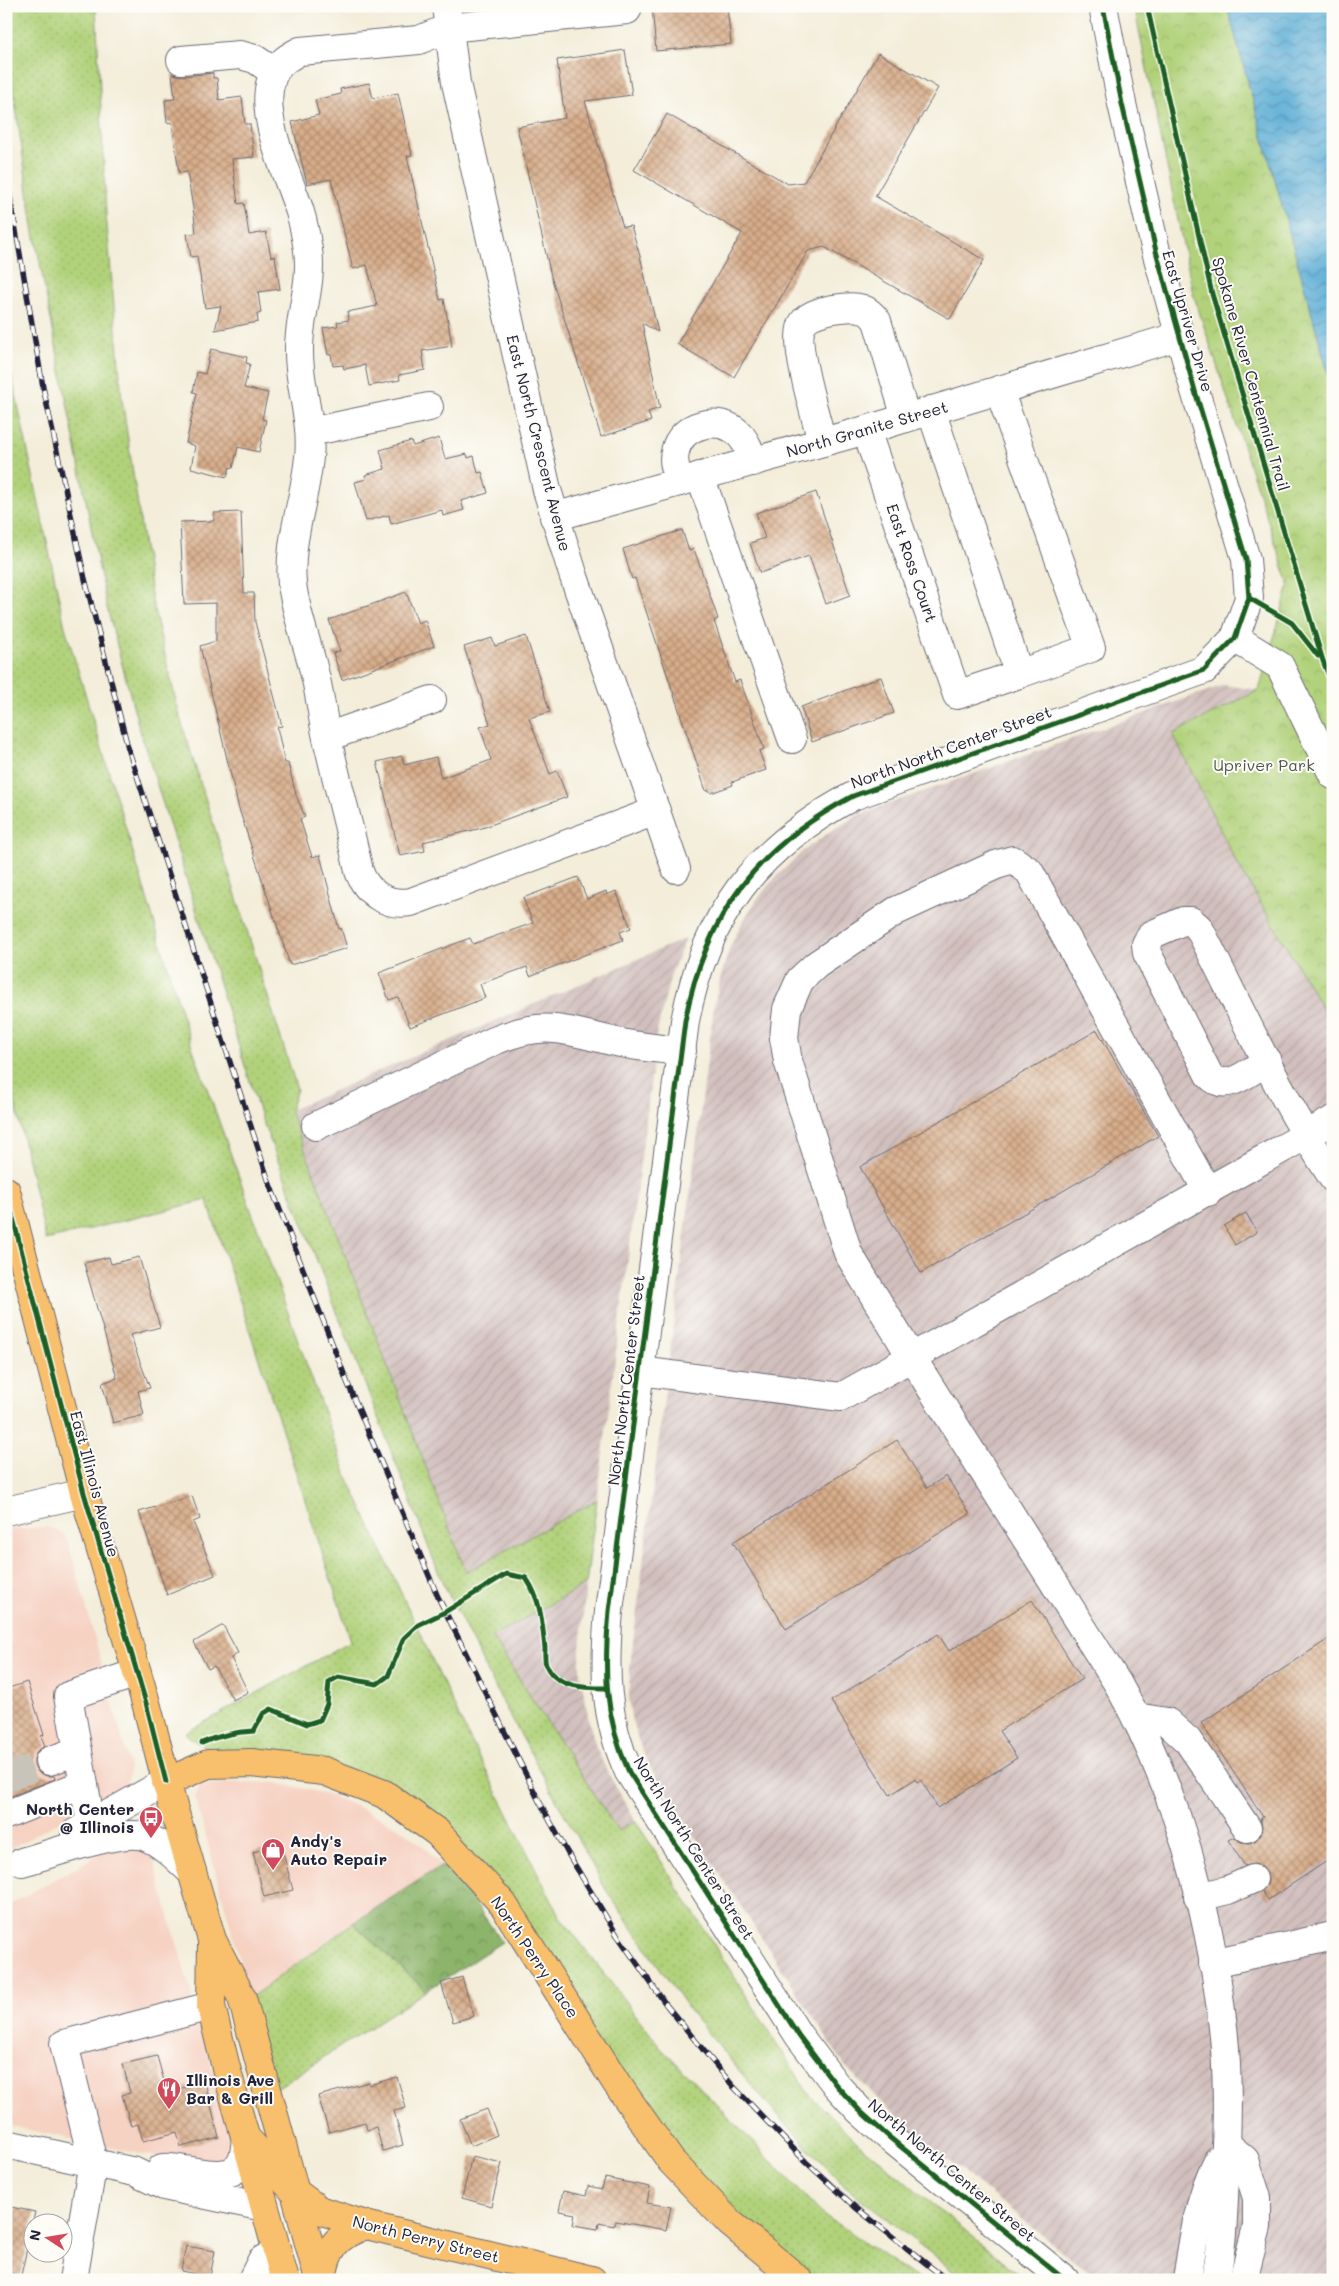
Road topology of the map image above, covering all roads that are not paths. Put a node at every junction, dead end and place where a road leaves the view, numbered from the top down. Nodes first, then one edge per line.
1 (1103, 6) edge
2 (627, 10) dead end
3 (447, 17) edge
4 (181, 60) dead end
5 (274, 72) junction
6 (1179, 336) junction
7 (999, 390) junction
8 (429, 407) dead end
9 (918, 414) junction
10 (866, 430) junction
11 (310, 432) junction
12 (822, 442) junction
13 (753, 462) junction
14 (690, 479) junction
15 (554, 517) junction
16 (1235, 638) junction
17 (1019, 674) junction
18 (432, 700) dead end
19 (327, 738) junction
20 (792, 739) dead end
21 (1333, 776) edge
22 (656, 811) junction
23 (676, 869) dead end
24 (682, 1051) junction
25 (1267, 1061) junction
26 (1333, 1120) edge
27 (316, 1126) dead end
28 (1305, 1136) junction
29 (1333, 1178) edge
30 (6, 1191) edge
31 (1208, 1192) junction
32 (912, 1358) junction
33 (640, 1371) junction
34 (84, 1493) junction
35 (6, 1511) edge
36 (137, 1673) junction
37 (1136, 1717) junction
38 (78, 1751) junction
39 (49, 1761) tunnel mouth
40 (166, 1782) junction
41 (84, 1784) junction
42 (6, 1815) edge
43 (90, 1824) junction
44 (1247, 1828) dead end
45 (14, 1866) edge
46 (192, 1872) junction
47 (1253, 1878) dead end
48 (1198, 1897) junction
49 (212, 1940) junction
50 (1330, 1940) edge
51 (1213, 1962) junction
52 (211, 2006) junction
53 (246, 2138) junction
54 (6, 2144) edge
55 (1226, 2144) junction
56 (93, 2162) junction
57 (135, 2172) junction
58 (295, 2192) junction
59 (264, 2207) junction
60 (366, 2225) junction
61 (277, 2252) junction
62 (794, 2278) edge
63 (72, 2280) edge
64 (252, 2280) edge
65 (285, 2280) edge
66 (320, 2280) edge
67 (592, 2280) edge
68 (1065, 2280) edge
69 (1187, 2280) edge
70 (1215, 2280) edge
71 (1243, 2280) edge

1 - 6 street, East Upriver Drive
2 - 3 street
3 - 5 street
3 - 15 street, East North Crescent Avenue
4 - 5 street
5 - 11 street
6 - 7 street, North Granite Street
6 - 16 street, East Upriver Drive
7 - 9 street, North Granite Street
7 - 17 street
8 - 11 street
9 - 10 street, North Granite Street
9 - 12 street
9 - 17 street
10 - 12 street, North Granite Street
10 - 17 street, East Ross Court
11 - 19 street
12 - 13 street, North Granite Street
13 - 14 street, North Granite Street
13 - 14 street
14 - 15 street, North Granite Street
14 - 20 street
15 - 22 street, East North Crescent Avenue
16 - 21 street
16 - 24 street, North North Center Street
18 - 19 street
19 - 22 street
22 - 23 street, East North Crescent Avenue
24 - 27 street
24 - 33 street, North North Center Street
25 - 25 street
25 - 28 street
26 - 28 street
28 - 29 street
28 - 31 street
30 - 34 main road, East Illinois Avenue
31 - 32 street
31 - 32 street
32 - 33 street
32 - 37 street
33 - 68 street, North North Center Street
34 - 35 street
34 - 36 main road, East Illinois Avenue
36 - 38 street
36 - 40 main road, East Illinois Avenue
37 - 44 street
37 - 48 street
38 - 39 street
38 - 41 street
40 - 43 street
40 - 46 main road, East Illinois Avenue
40 - 62 main road, North Perry Place
41 - 42 street
41 - 43 street
43 - 45 street
45 - 46 street
46 - 49 main road, East Illinois Avenue
47 - 48 street
48 - 51 street
49 - 52 main road, East Illinois Avenue
49 - 58 main road, East Illinois Avenue
50 - 51 street
51 - 55 street
52 - 53 main road, East Illinois Avenue
52 - 56 street
53 - 57 street
53 - 58 main road, North Perry Street
53 - 59 main road, East Illinois Avenue
54 - 56 street
55 - 69 street
55 - 70 street
55 - 71 street
56 - 57 street
56 - 63 street
57 - 59 street
58 - 60 main road, North Perry Street
58 - 66 main road, East Illinois Avenue
59 - 61 main road, East Illinois Avenue
60 - 66 main road
60 - 67 main road, North Perry Street
61 - 64 street
61 - 65 main road, East Illinois Avenue

